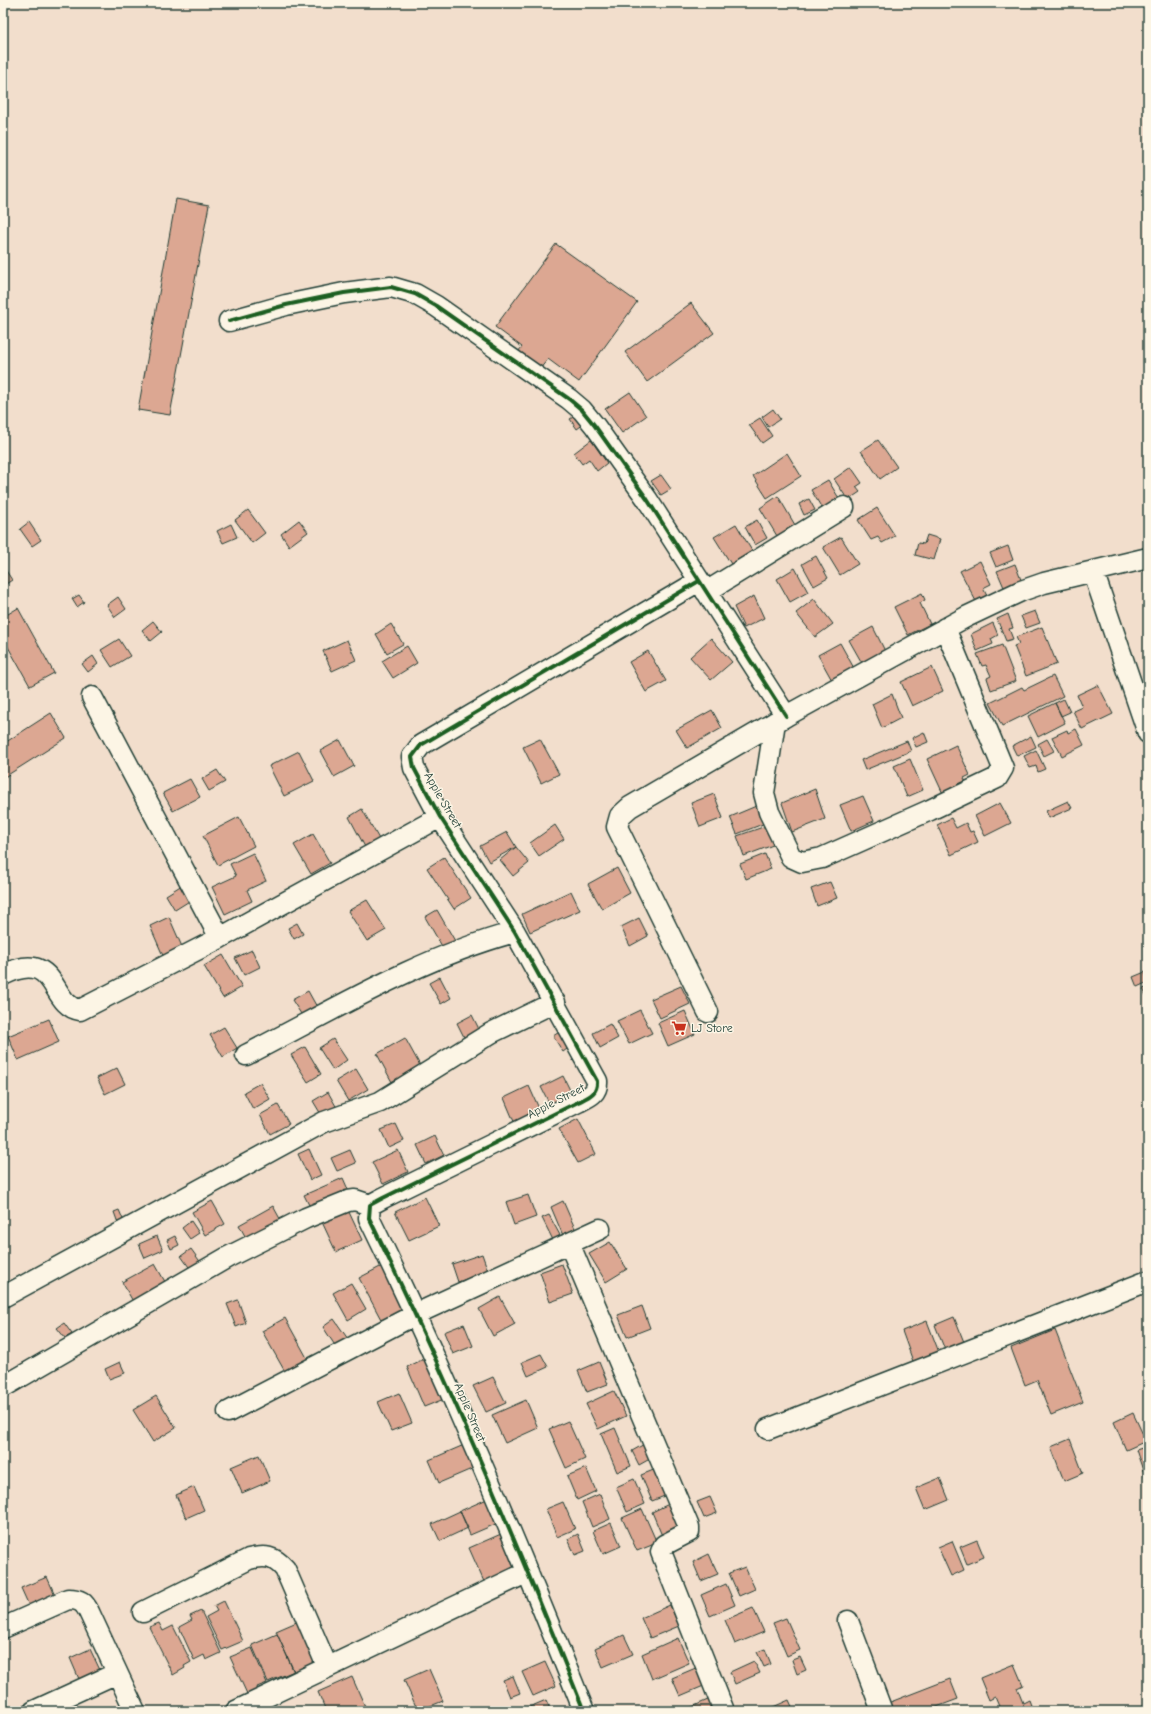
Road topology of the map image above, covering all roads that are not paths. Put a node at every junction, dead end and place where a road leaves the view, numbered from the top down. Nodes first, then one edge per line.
1 (229, 321) dead end
2 (844, 507) dead end
3 (1148, 558) edge
4 (1093, 571) junction
5 (703, 587) junction
6 (945, 628) junction
7 (92, 697) dead end
8 (780, 719) junction
9 (1148, 733) edge
10 (440, 817) junction
11 (515, 932) junction
12 (220, 938) junction
13 (3, 975) edge
14 (555, 1002) junction
15 (708, 1012) dead end
16 (246, 1055) dead end
17 (370, 1206) junction
18 (600, 1229) dead end
19 (570, 1243) junction
20 (1148, 1282) edge
21 (3, 1297) edge
22 (416, 1314) junction
23 (3, 1387) edge
24 (228, 1412) dead end
25 (768, 1429) dead end
26 (528, 1572) junction
27 (144, 1612) dead end
28 (848, 1621) dead end
29 (3, 1628) edge
30 (327, 1666) junction
31 (117, 1673) junction
32 (34, 1711) edge
33 (135, 1711) edge
34 (236, 1711) edge
35 (584, 1711) edge
36 (724, 1711) edge
37 (882, 1711) edge

1 - 5 street
2 - 5 street
3 - 4 street
4 - 6 street
4 - 9 street
5 - 8 street
5 - 10 street, Apple Street
6 - 8 street
6 - 8 street
7 - 12 street
8 - 15 street
10 - 11 street, Apple Street
10 - 12 street
11 - 14 street, Apple Street
11 - 16 street
12 - 13 street
14 - 17 street, Apple Street
14 - 21 street
17 - 22 street, Apple Street
17 - 23 street
18 - 19 street
19 - 22 street
19 - 36 street
20 - 25 street
22 - 24 street
22 - 26 street, Apple Street
26 - 30 street
26 - 35 street, Apple Street
27 - 30 street
28 - 37 street
29 - 31 street
30 - 34 street
31 - 32 street
31 - 33 street

